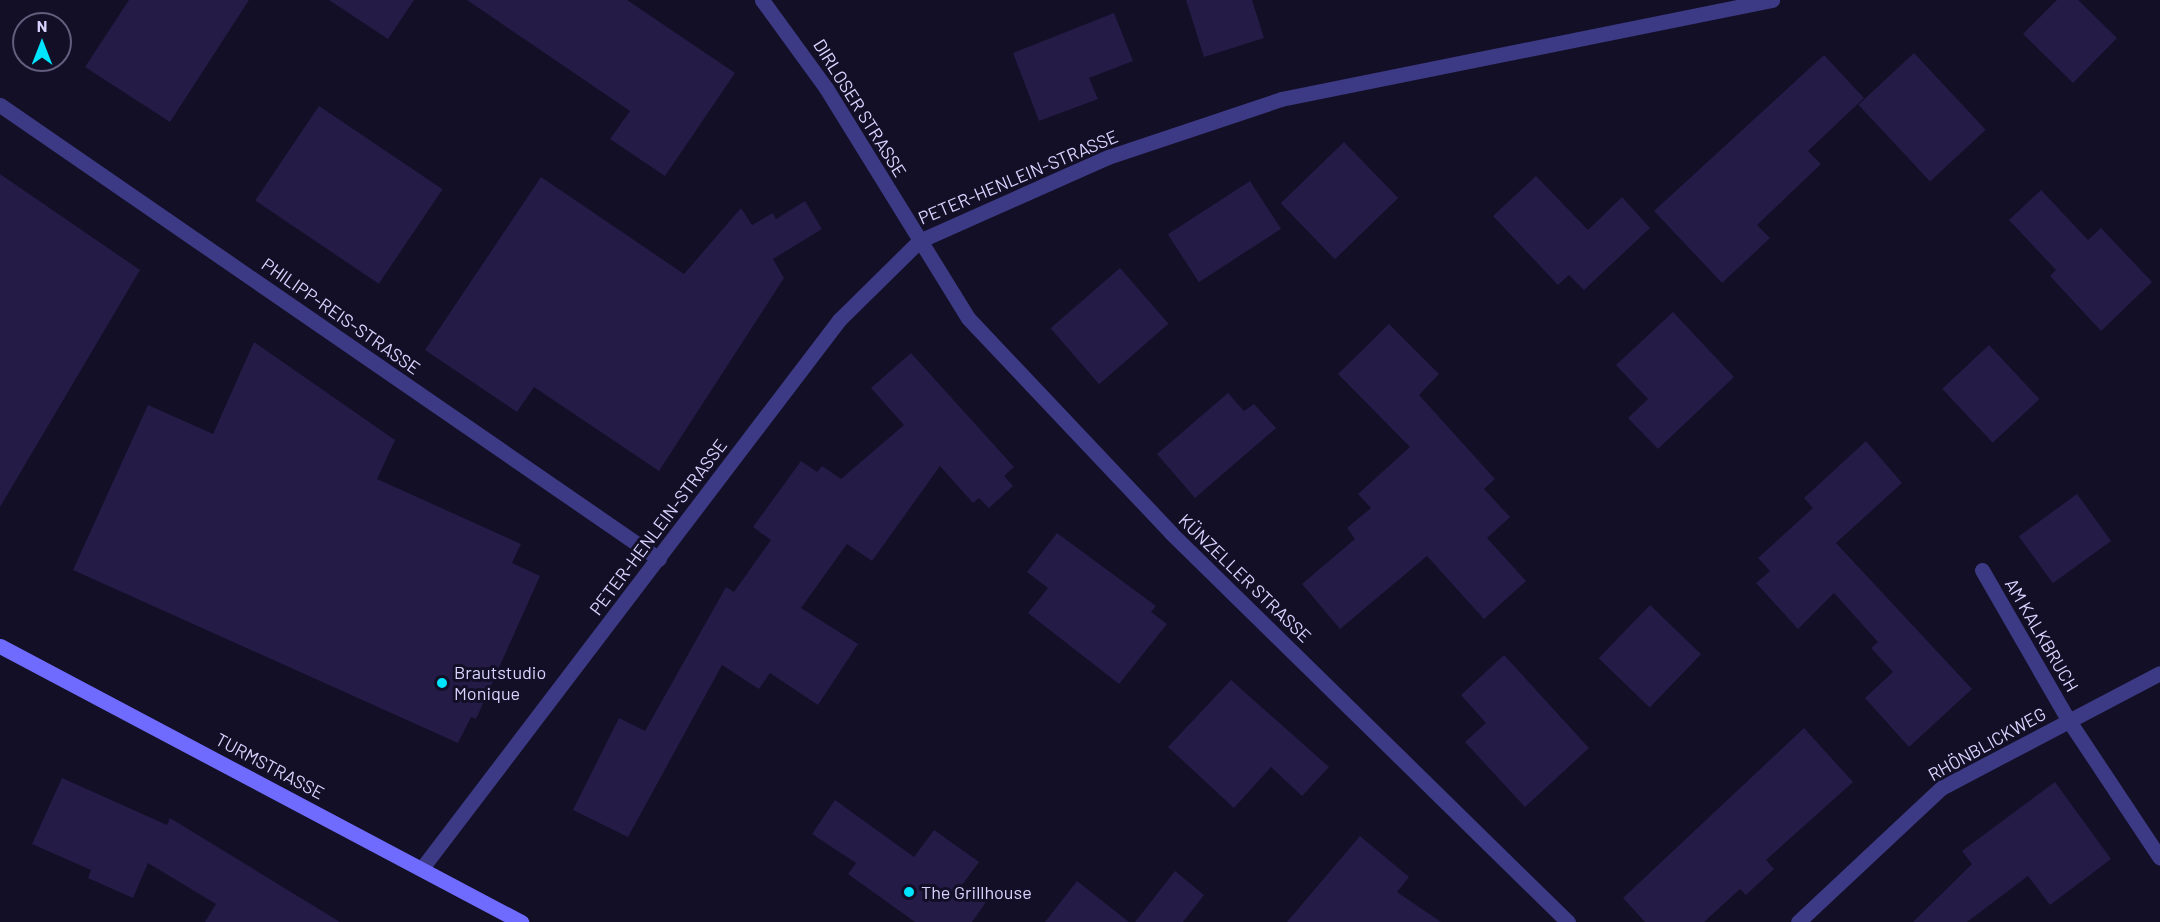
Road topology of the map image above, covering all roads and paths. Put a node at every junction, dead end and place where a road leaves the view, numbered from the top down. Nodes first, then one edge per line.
1 (762, 0) edge
2 (1772, 0) edge
3 (0, 105) edge
4 (919, 241) junction
5 (659, 559) junction
6 (1982, 570) dead end
7 (0, 646) edge
8 (2160, 673) edge
9 (2069, 721) junction
10 (2160, 858) edge
11 (422, 868) junction
12 (521, 922) edge
13 (1568, 922) edge
14 (1798, 922) edge

1 - 4 street, DIRLOSER STRASSE
2 - 4 street, PETER-HENLEIN-STRASSE
3 - 5 street, PHILIPP-REIS-STRASSE
4 - 5 street, PETER-HENLEIN-STRASSE
4 - 13 street, KÜNZELLER STRASSE
5 - 11 street, PETER-HENLEIN-STRASSE
6 - 9 street, AM KALKBRUCH
7 - 11 main road, TURMSTRASSE
8 - 9 street, RHÖNBLICKWEG
9 - 10 street, AM KALKBRUCH
9 - 14 street, RHÖNBLICKWEG
11 - 12 main road, TURMSTRASSE

